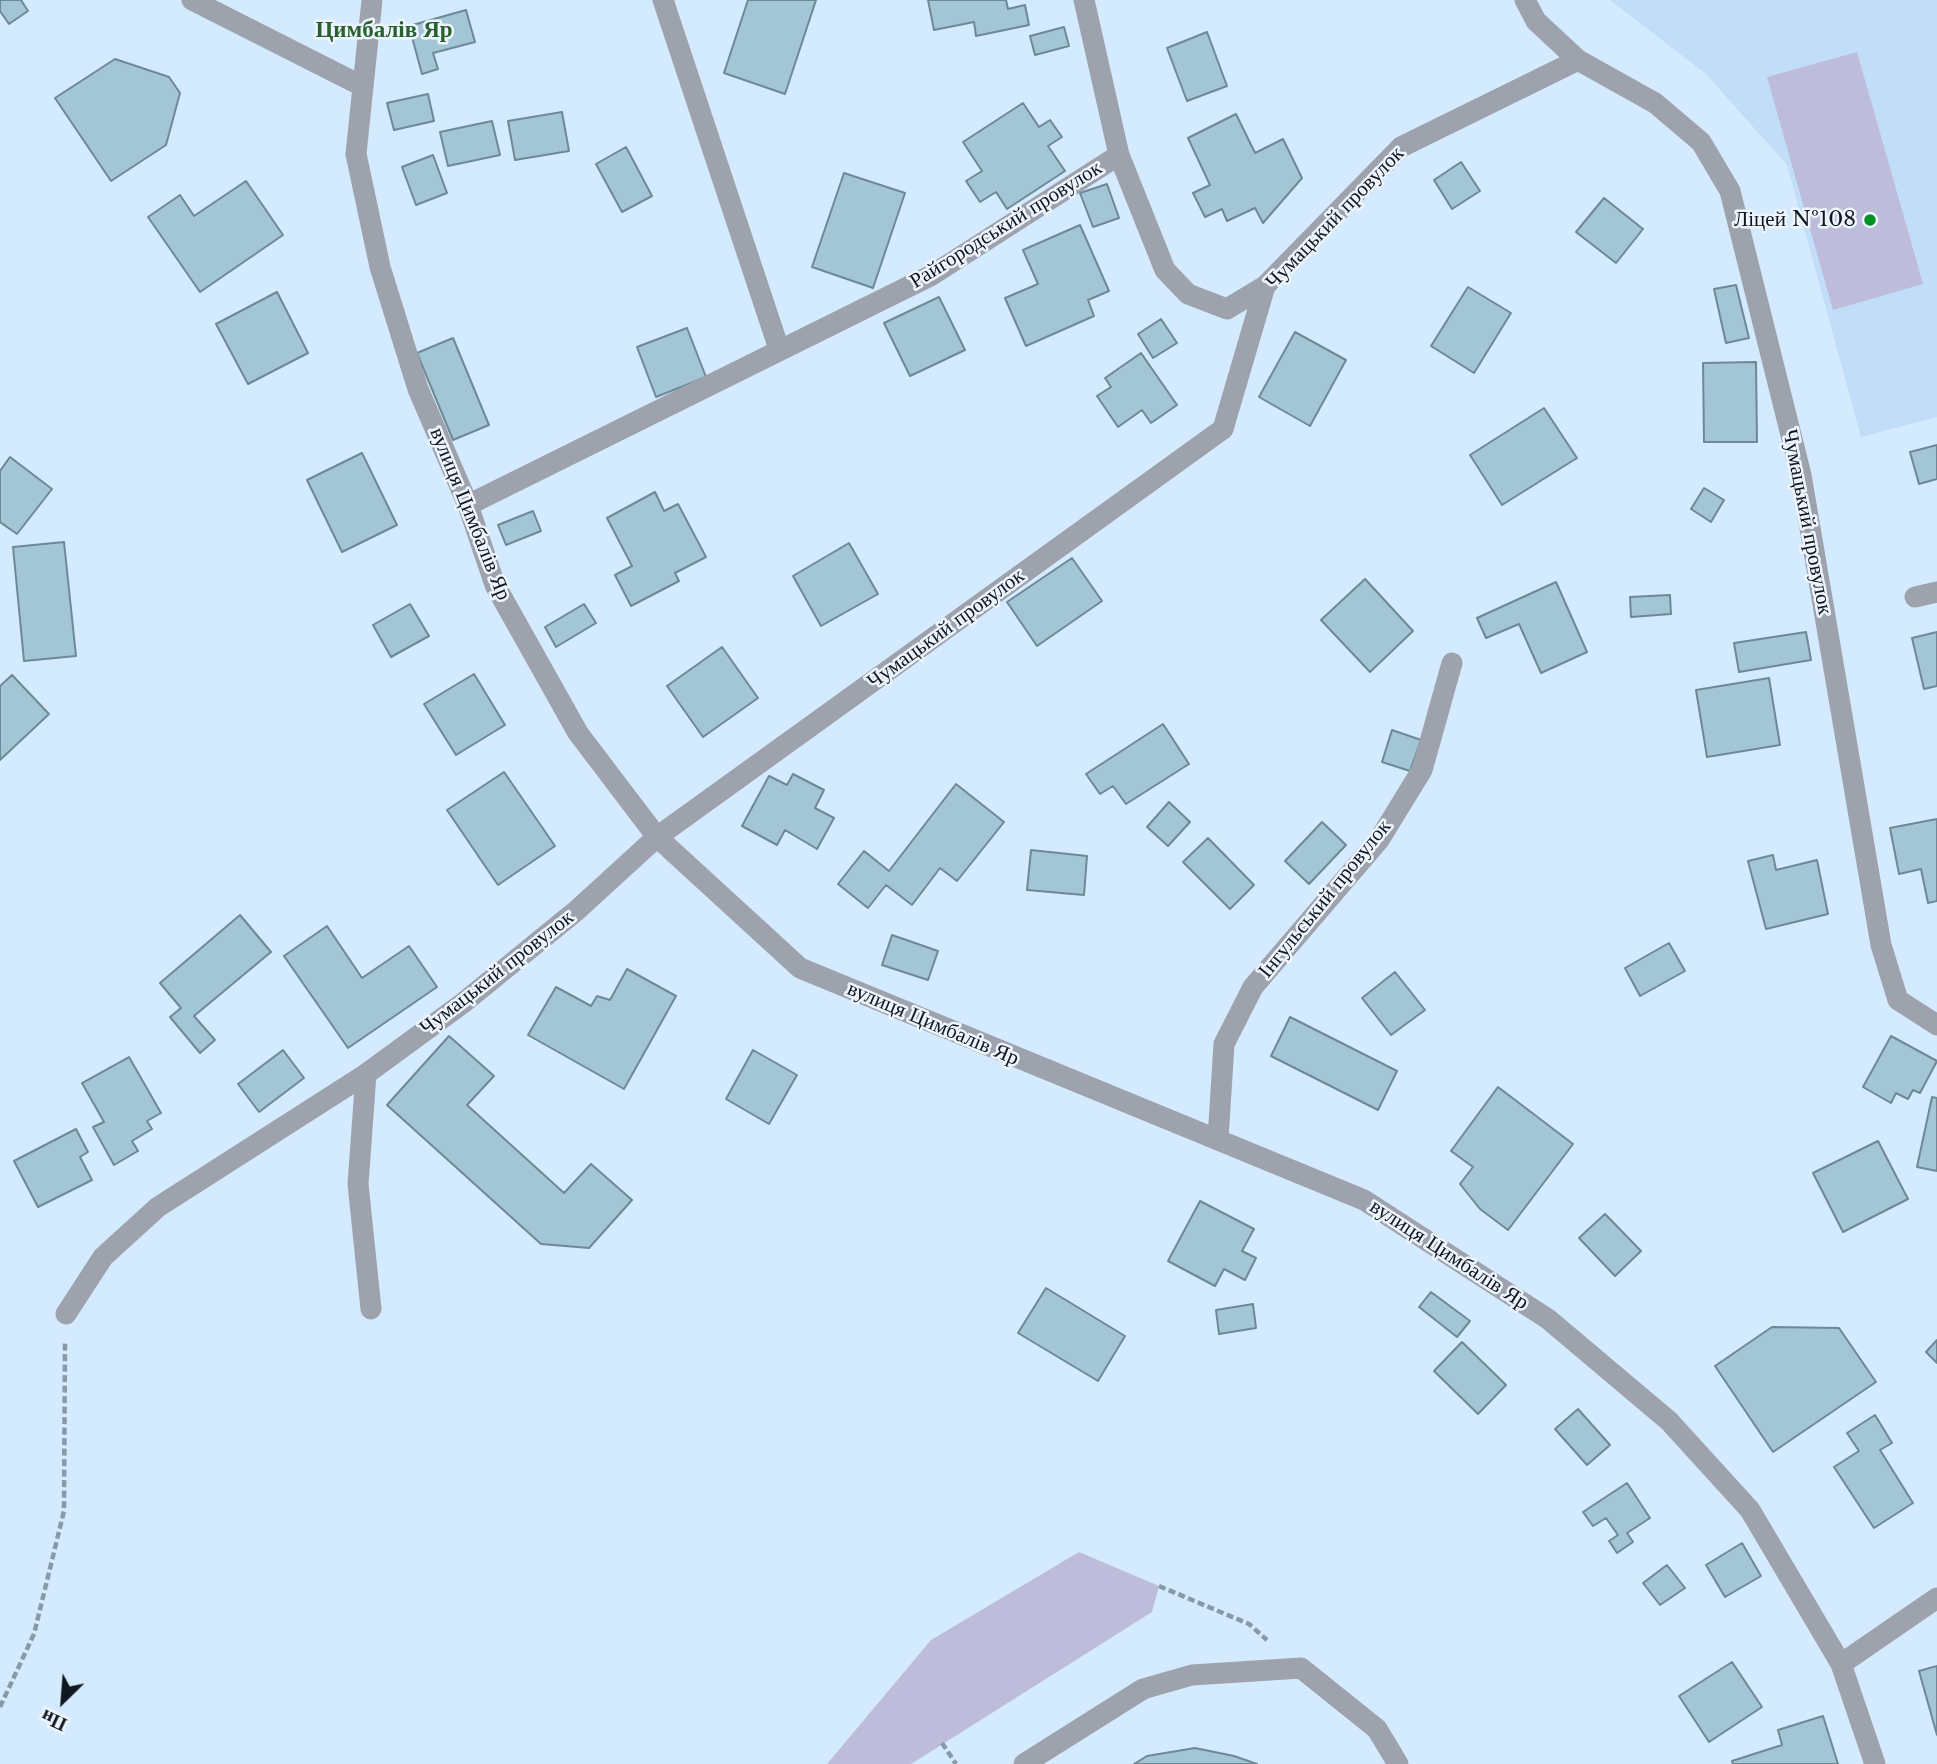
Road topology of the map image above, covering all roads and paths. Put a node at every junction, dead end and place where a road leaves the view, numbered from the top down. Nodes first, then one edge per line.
1 (192, 0) edge
2 (372, 0) edge
3 (663, 0) edge
4 (1084, 0) edge
5 (1525, 0) edge
6 (1578, 60) junction
7 (362, 86) junction
8 (1119, 155) junction
9 (1265, 286) junction
10 (779, 349) junction
11 (468, 505) junction
12 (1937, 592) edge
13 (1915, 597) dead end
14 (1452, 663) dead end
15 (657, 836) junction
16 (1937, 1025) edge
17 (366, 1074) junction
18 (1218, 1139) junction
19 (371, 1309) dead end
20 (66, 1314) joint
21 (1159, 1586) dead end
22 (1937, 1598) edge
23 (1841, 1664) junction
24 (1301, 1668) junction
25 (0, 1707) edge
26 (942, 1743) dead end
27 (956, 1764) edge
28 (1024, 1764) edge
29 (1398, 1764) edge
30 (1875, 1764) edge

1 - 7 street
2 - 7 street, вулиця Цимбалів Яр
3 - 10 street
4 - 8 street
5 - 6 street
6 - 9 street, Чумацький провулок
6 - 16 street, Чумацький провулок
7 - 11 street, вулиця Цимбалів Яр
8 - 9 street
8 - 10 street, Райгородський провулок
9 - 15 street, Чумацький провулок
10 - 11 street, Райгородський провулок
11 - 15 street, вулиця Цимбалів Яр
12 - 13 street
14 - 18 street, Інгульський провулок
15 - 17 street, Чумацький провулок
15 - 18 street, вулиця Цимбалів Яр
17 - 19 street
17 - 20 street, Чумацький провулок
18 - 23 street, вулиця Цимбалів Яр
20 - 25 path
21 - 24 path
22 - 23 street
23 - 30 street, вулиця Цимбалів Яр
24 - 28 street
24 - 29 street
26 - 27 path

